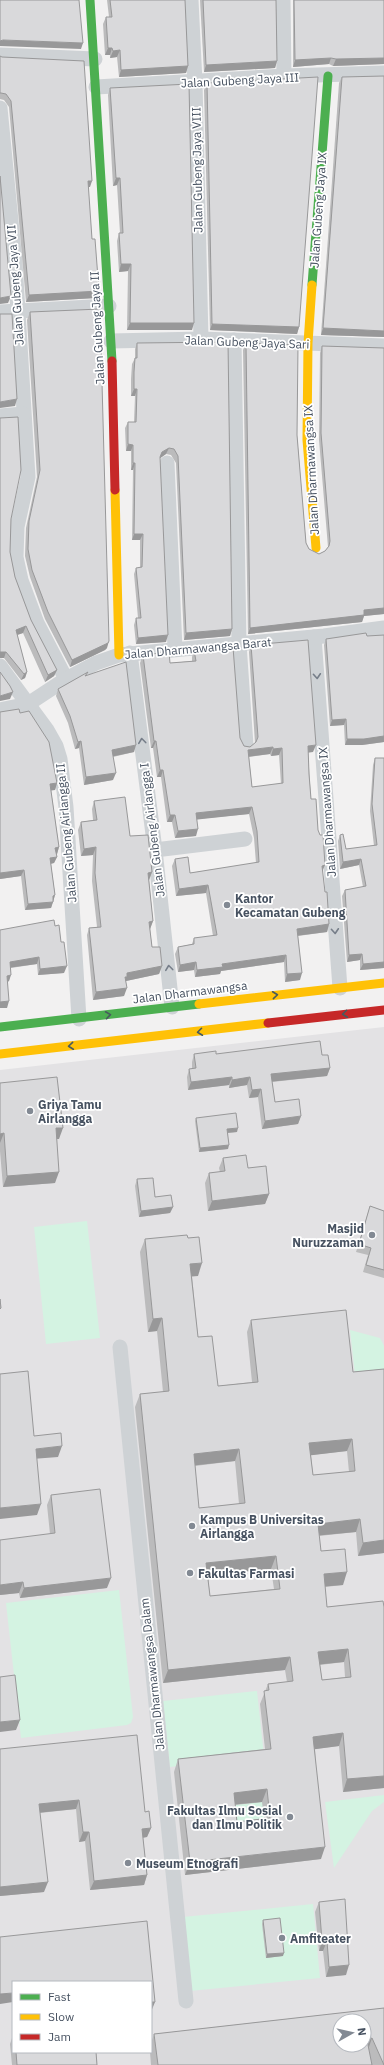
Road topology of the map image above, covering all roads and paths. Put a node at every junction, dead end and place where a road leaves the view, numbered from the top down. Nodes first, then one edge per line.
1 (90, 0) edge
2 (190, 0) edge
3 (283, 0) edge
4 (0, 55) edge
5 (95, 59) junction
6 (384, 73) edge
7 (284, 76) junction
8 (328, 76) junction
9 (195, 82) junction
10 (96, 87) junction
11 (0, 108) edge
12 (109, 306) junction
13 (0, 312) edge
14 (18, 312) junction
15 (201, 339) junction
16 (234, 340) junction
17 (111, 341) junction
18 (308, 343) junction
19 (384, 346) edge
20 (23, 414) junction
21 (0, 416) edge
22 (167, 463) dead end
23 (316, 548) dead end
24 (384, 628) edge
25 (314, 637) junction
26 (239, 644) junction
27 (175, 648) junction
28 (125, 654) junction
29 (0, 666) edge
30 (66, 679) junction
31 (28, 704) junction
32 (0, 710) edge
33 (246, 745) edge
34 (245, 839) dead end
35 (155, 850) junction
36 (384, 983) edge
37 (340, 988) junction
38 (236, 999) junction
39 (172, 1007) junction
40 (384, 1010) edge
41 (79, 1019) junction
42 (238, 1020) junction
43 (0, 1027) edge
44 (0, 1054) edge
45 (120, 1347) dead end
46 (186, 2001) dead end

1 - 5 street, Jalan Gubeng Jaya II
2 - 9 street, Jalan Gubeng Jaya VIII
3 - 7 street
4 - 5 street
5 - 10 street, Jalan Gubeng Jaya II
6 - 8 street, Jalan Gubeng Jaya III
7 - 8 street, Jalan Gubeng Jaya III
7 - 9 street, Jalan Gubeng Jaya III
8 - 18 street, Jalan Gubeng Jaya IX
9 - 10 street, Jalan Gubeng Jaya III
9 - 15 street, Jalan Gubeng Jaya VIII
10 - 12 street, Jalan Gubeng Jaya II
11 - 14 street, Jalan Gubeng Jaya VII
12 - 14 street
12 - 17 street, Jalan Gubeng Jaya II
13 - 14 street
14 - 20 street, Jalan Gubeng Jaya VII
15 - 16 street, Jalan Gubeng Jaya Sari
15 - 17 street, Jalan Gubeng Jaya Sari
16 - 18 street, Jalan Gubeng Jaya Sari
16 - 26 street
17 - 28 street, Jalan Gubeng Jaya II
18 - 19 street, Jalan Gubeng Jaya Sari
18 - 23 street, Jalan Dharmawangsa IX
20 - 21 street
20 - 30 street, Jalan Gubeng Jaya VII
22 - 27 street
24 - 25 street, Jalan Dharmawangsa Barat
25 - 26 street, Jalan Dharmawangsa Barat
25 -> 37 street, Jalan Dharmawangsa IX
26 - 27 street, Jalan Dharmawangsa Barat
26 - 33 street
27 - 28 street, Jalan Dharmawangsa Barat
28 - 30 street, Jalan Dharmawangsa Barat
35 -> 28 street, Jalan Gubeng Airlangga I
29 - 31 street, Jalan Gubeng Airlangga II
30 - 31 street, Jalan Dharmawangsa Barat
31 - 32 street, Jalan Dharmawangsa Barat
31 - 41 street, Jalan Gubeng Airlangga II
34 - 35 street
39 -> 35 street, Jalan Gubeng Airlangga I
36 - 37 street, Jalan Dharmawangsa
38 -> 37 street, Jalan Dharmawangsa
38 - 39 street, Jalan Dharmawangsa
38 - 42 street
41 -> 39 street, Jalan Dharmawangsa
40 -> 42 street
41 - 43 street, Jalan Dharmawangsa
42 -> 44 street
45 - 46 street, Jalan Dharmawangsa Dalam

